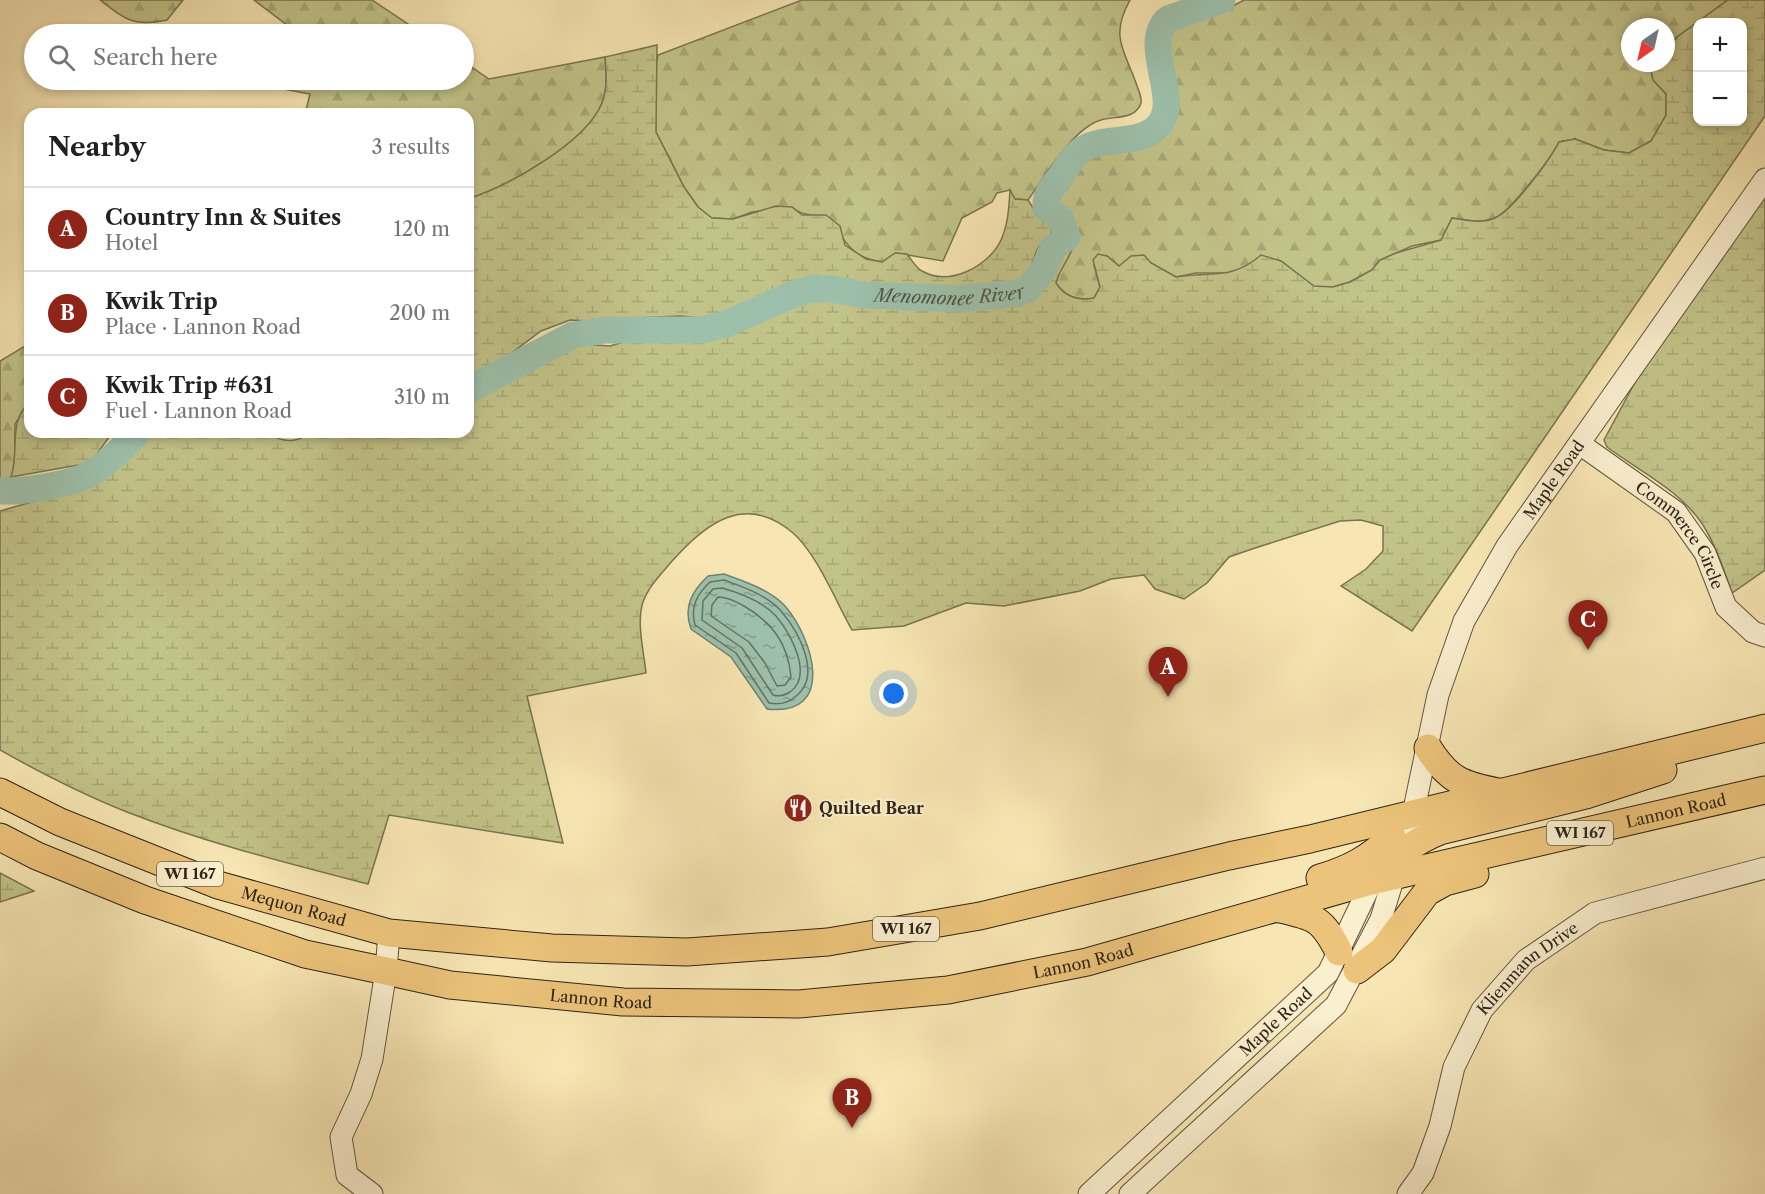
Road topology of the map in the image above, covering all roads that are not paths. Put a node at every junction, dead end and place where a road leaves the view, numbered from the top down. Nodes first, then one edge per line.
1 (1765, 179) edge
2 (1580, 444) junction
3 (1765, 636) edge
4 (1765, 728) edge
5 (1721, 739) junction
6 (1428, 748) junction
7 (1765, 790) edge
8 (0, 792) edge
9 (1502, 792) junction
10 (1413, 814) junction
11 (1624, 822) junction
12 (0, 837) edge
13 (1765, 868) edge
14 (1390, 869) junction
15 (1279, 909) junction
16 (1214, 927) junction
17 (389, 933) junction
18 (1348, 961) junction
19 (386, 971) junction
20 (372, 1194) edge
21 (1089, 1194) edge
22 (1130, 1194) edge
23 (1408, 1194) edge

1 - 2 street, Maple Road
2 - 3 street, Commerce Circle
2 - 6 street, Maple Road
4 - 5 main road, WI 167
5 - 9 main road, WI 167
5 - 14 main road
6 - 9 main road
6 - 10 street, Maple Road
7 - 11 main road, Lannon Road / WI 167
8 - 17 main road, Mequon Road / WI 167
9 - 10 main road, WI 167
10 - 14 street, Maple Road
10 - 14 street, Maple Road
10 - 16 main road
10 - 17 main road, WI 167
11 - 14 main road, Lannon Road / WI 167
11 - 18 main road
12 - 19 main road, WI 167
13 - 23 street, Klienmann Drive
14 - 15 main road, Lannon Road / WI 167
14 - 18 street, Maple Road
15 - 16 main road, Lannon Road / WI 167
15 - 18 main road
16 - 19 main road, Lannon Road / WI 167
17 - 19 street
18 - 21 street, Maple Road
18 - 22 street, Maple Road
19 - 20 street

